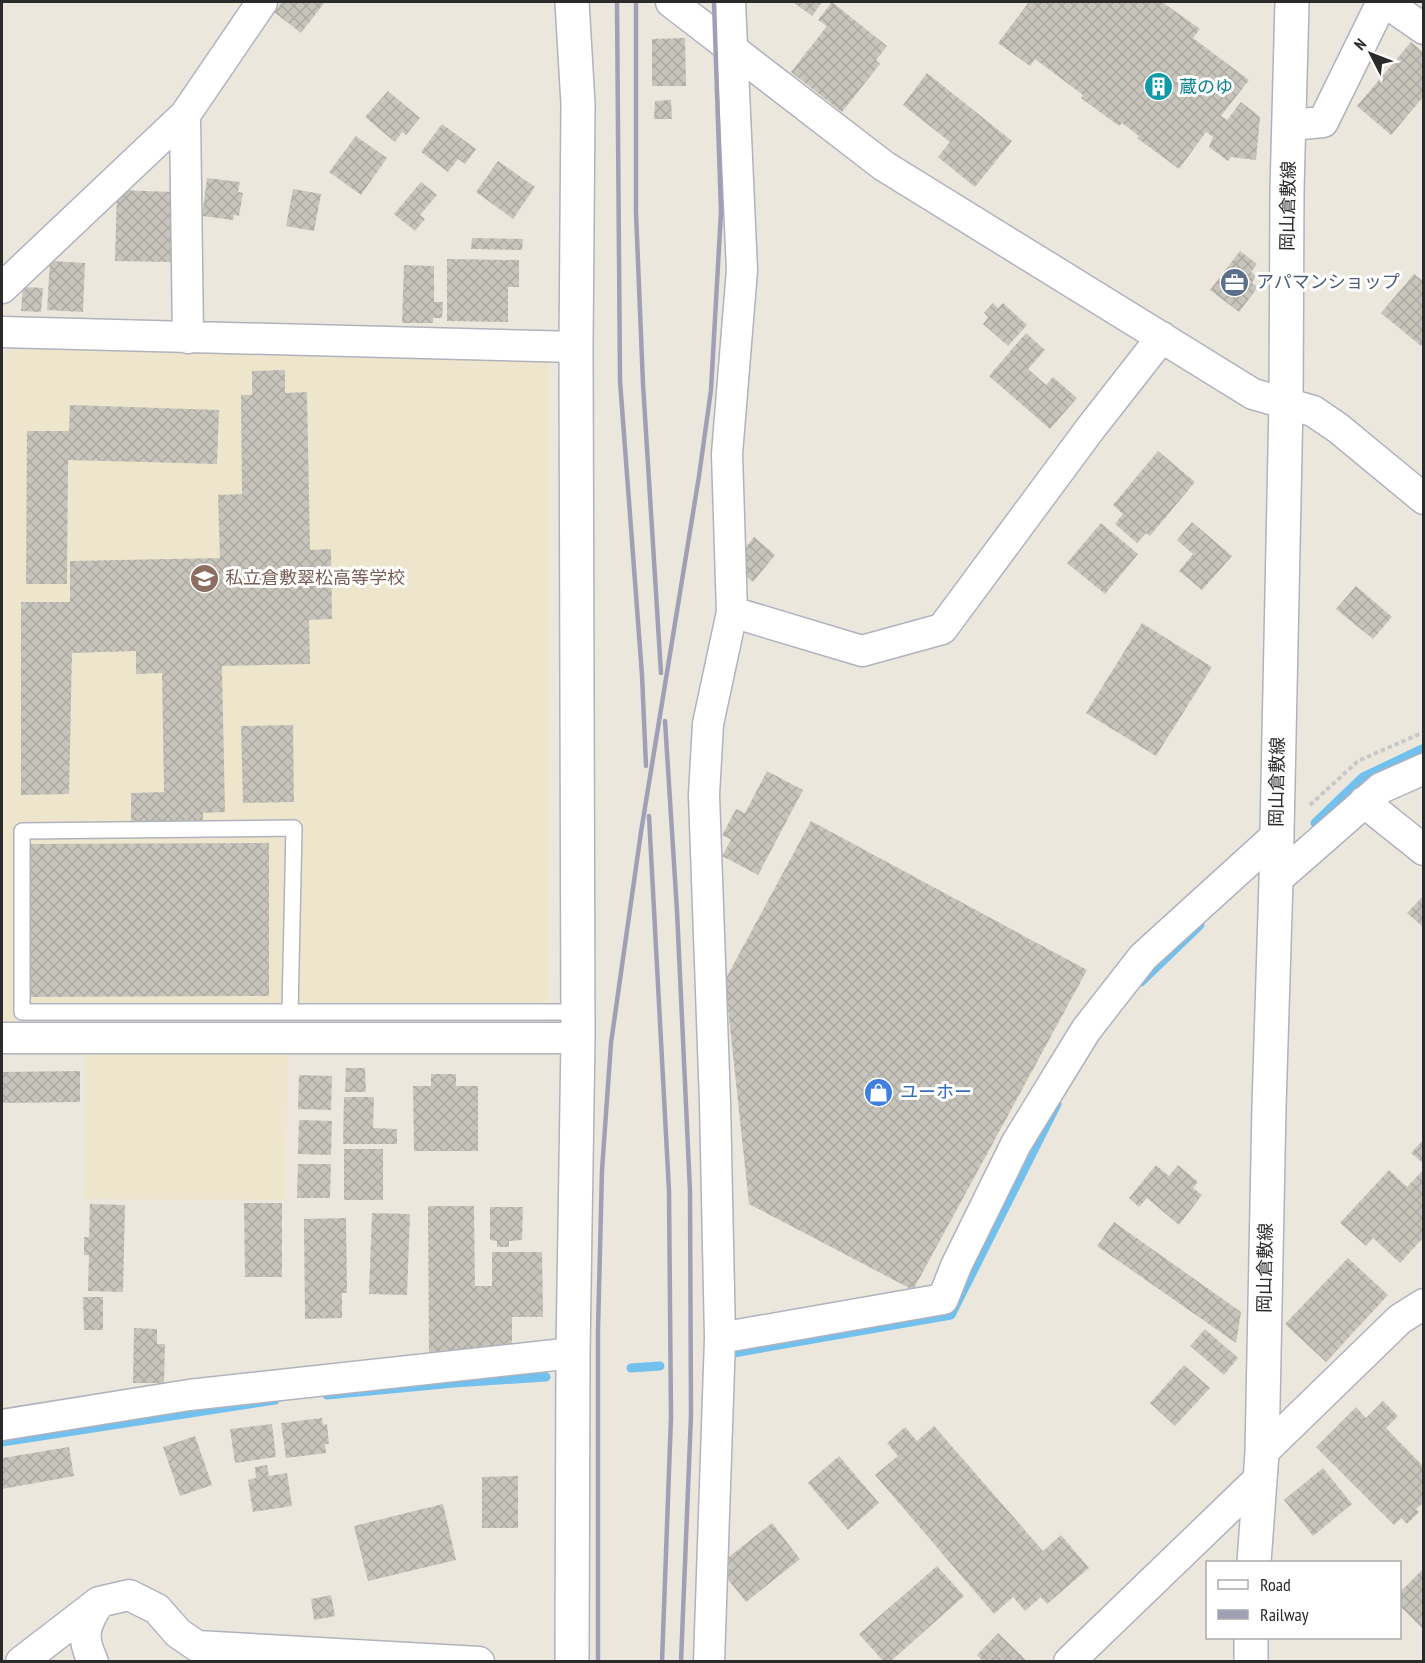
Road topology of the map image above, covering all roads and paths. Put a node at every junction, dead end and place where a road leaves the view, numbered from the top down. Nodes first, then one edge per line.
1 (262, 2) edge
2 (572, 2) edge
3 (671, 2) edge
4 (730, 2) edge
5 (1292, 2) edge
6 (1383, 2) edge
7 (1424, 29) edge
8 (733, 50) junction
9 (185, 115) junction
10 (1290, 125) junction
11 (2, 288) edge
12 (2, 332) edge
13 (1162, 337) junction
14 (188, 338) junction
15 (576, 347) junction
16 (1286, 403) junction
17 (1424, 499) edge
18 (732, 612) junction
19 (1424, 768) edge
20 (1364, 802) junction
21 (1276, 836) junction
22 (1424, 850) edge
23 (1276, 880) junction
24 (290, 1012) junction
25 (577, 1025) junction
26 (2, 1038) edge
27 (1424, 1304) edge
28 (720, 1338) junction
29 (573, 1353) junction
30 (2, 1425) edge
31 (1261, 1466) junction
32 (1254, 1561) edge
33 (99, 1602) junction
34 (1251, 1639) edge
35 (715, 1659) edge
36 (21, 1662) edge
37 (93, 1662) edge
38 (478, 1662) edge
39 (572, 1662) edge
40 (1069, 1662) edge
41 (1251, 1662) edge

1 - 9 street
2 - 15 street
3 - 8 street
4 - 8 street
5 - 10 street, 岡山倉敷線
6 - 7 street
6 - 10 street
8 - 13 street
8 - 18 street
9 - 11 street
9 - 14 street
10 - 16 street, 岡山倉敷線
12 - 14 street
13 - 16 street
13 - 18 street
14 - 15 street
15 - 25 street
16 - 17 street
16 - 21 street, 岡山倉敷線
18 - 28 street
19 - 20 street
20 - 22 street
20 - 23 street
21 - 23 street, 岡山倉敷線
21 - 28 street
23 - 31 street, 岡山倉敷線
24 - 24 lane
24 - 25 lane
25 - 26 street
25 - 29 street
27 - 31 street
28 - 35 street
29 - 30 street
29 - 39 street
31 - 32 street, 岡山倉敷線
31 - 40 street
33 - 36 street
33 - 37 street
33 - 38 street
34 - 41 street

